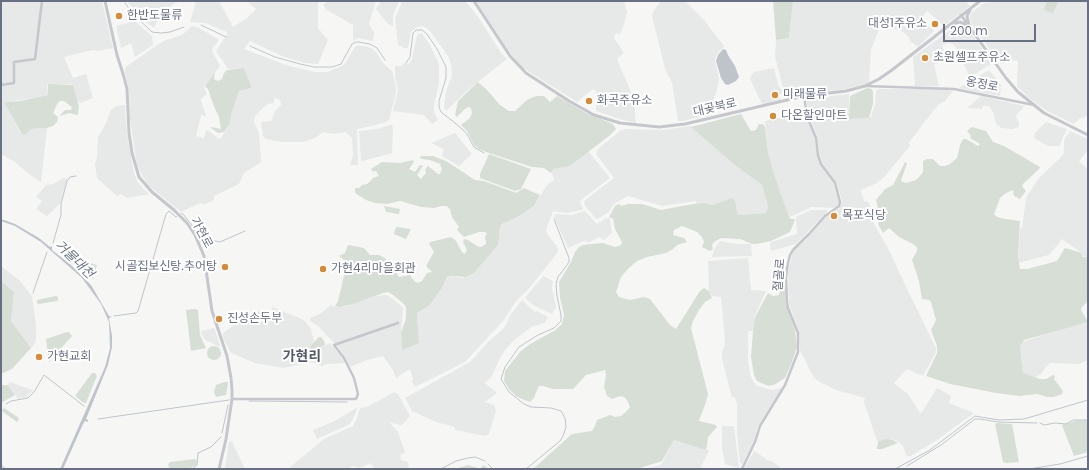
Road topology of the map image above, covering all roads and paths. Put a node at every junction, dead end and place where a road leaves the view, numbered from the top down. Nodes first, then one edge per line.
1 (42, 1) edge
2 (105, 1) edge
3 (474, 1) edge
4 (980, 1) edge
5 (971, 7) junction
6 (961, 15) junction
7 (948, 25) junction
8 (969, 27) junction
9 (1, 85) edge
10 (865, 86) junction
11 (804, 96) junction
12 (1034, 105) junction
13 (1088, 135) edge
14 (398, 323) dead end
15 (232, 399) junction
16 (219, 469) edge
17 (742, 469) edge

1 - 9 street
2 - 15 street, 가현로
3 - 11 street, 대곶북로
4 - 5 street, 대곶북로
5 - 6 street, 대곶북로
5 - 8 street
6 - 7 street, 대곶북로
6 - 8 street
7 - 8 street
7 - 10 street, 대곶북로
8 - 12 street
10 - 11 street, 대곶북로
10 - 12 street, 옹정로
11 - 17 street, 절골로
12 - 13 street, 옹정로
14 - 15 street
15 - 16 street, 가현로

